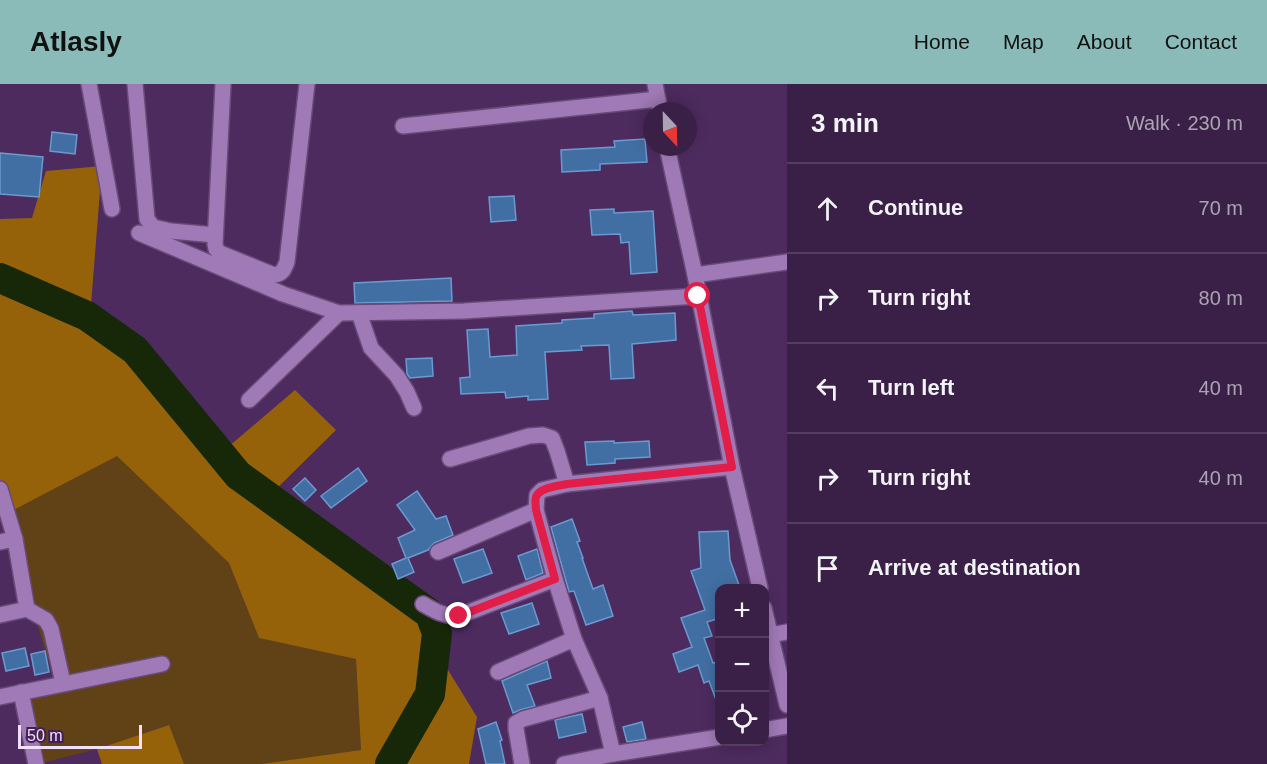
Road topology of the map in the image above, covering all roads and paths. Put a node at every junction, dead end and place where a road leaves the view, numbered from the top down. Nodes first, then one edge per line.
1 (89, 84) edge
2 (135, 84) edge
3 (223, 84) edge
4 (307, 84) edge
5 (658, 98) edge
6 (403, 126) dead end
7 (669, 156) edge
8 (112, 209) dead end
9 (139, 233) dead end
10 (215, 235) junction
11 (787, 262) edge
12 (695, 275) junction
13 (698, 296) junction
14 (339, 313) junction
15 (359, 313) junction
16 (249, 400) dead end
17 (414, 408) dead end
18 (450, 459) dead end
19 (732, 467) junction
20 (567, 484) junction
21 (0, 489) edge
22 (536, 510) junction
23 (7, 540) edge
24 (438, 552) dead end
25 (555, 579) junction
26 (759, 584) edge
27 (423, 604) dead end
28 (27, 609) junction
29 (0, 615) edge
30 (769, 626) edge
31 (787, 632) edge
32 (771, 635) junction
33 (574, 639) junction
34 (162, 663) dead end
35 (498, 672) dead end
36 (63, 683) junction
37 (21, 692) junction
38 (0, 697) edge
39 (600, 698) junction
40 (787, 705) edge
41 (787, 726) edge
42 (769, 729) edge
43 (715, 738) edge
44 (614, 754) junction
45 (36, 764) edge
46 (522, 764) edge
47 (564, 764) edge

1 - 8 street
2 - 10 street
3 - 10 street
4 - 10 street
5 - 6 street
7 - 12 street
9 - 14 street
11 - 12 street
12 - 13 street
13 - 15 street
13 - 19 street
14 - 15 street
14 - 16 street
15 - 17 street
18 - 20 street
19 - 20 street
19 - 26 street
20 - 22 street
21 - 23 street
22 - 24 street
22 - 25 street
23 - 28 street
25 - 27 street
25 - 33 street
28 - 29 street
28 - 36 street
30 - 32 street
31 - 32 street
32 - 40 street
33 - 35 street
33 - 39 street
34 - 36 street
36 - 37 street
37 - 38 street
37 - 45 street
39 - 44 street
39 - 46 street
41 - 42 street
43 - 44 street
44 - 47 street

